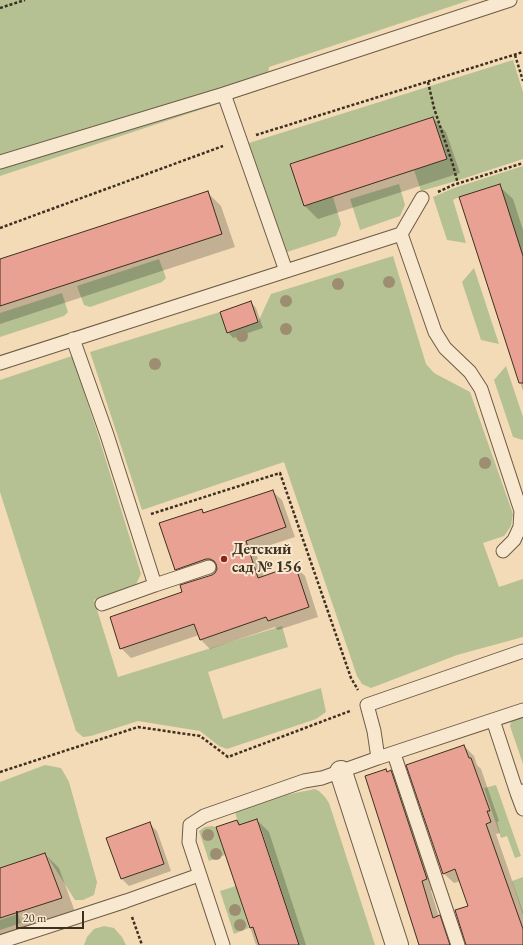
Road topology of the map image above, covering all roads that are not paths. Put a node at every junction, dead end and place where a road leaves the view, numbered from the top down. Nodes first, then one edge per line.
1 (510, 0) edge
2 (224, 94) junction
3 (0, 162) edge
4 (422, 198) road end
5 (400, 234) junction
6 (286, 271) junction
7 (73, 339) junction
8 (0, 363) edge
9 (503, 551) dead end
10 (209, 567) dead end
11 (155, 585) junction
12 (102, 604) dead end
13 (523, 651) edge
14 (523, 710) edge
15 (493, 720) junction
16 (394, 754) junction
17 (378, 758) junction
18 (341, 772) junction
19 (520, 792) edge
20 (523, 809) edge
21 (200, 875) junction
22 (0, 942) edge
23 (222, 945) edge
24 (397, 945) edge
25 (458, 945) edge

1 - 2 lane
2 - 3 lane
2 - 6 lane
4 - 5 lane
5 - 6 lane
5 - 9 lane
6 - 7 lane
7 - 8 lane
7 - 11 lane
10 - 11 lane
11 - 12 lane
13 - 17 lane
14 - 15 lane
15 - 16 lane
15 - 19 lane
16 - 17 lane
16 - 25 lane
17 - 18 lane
18 - 21 lane
18 - 24 street
19 - 20 lane
21 - 22 lane
21 - 23 lane

